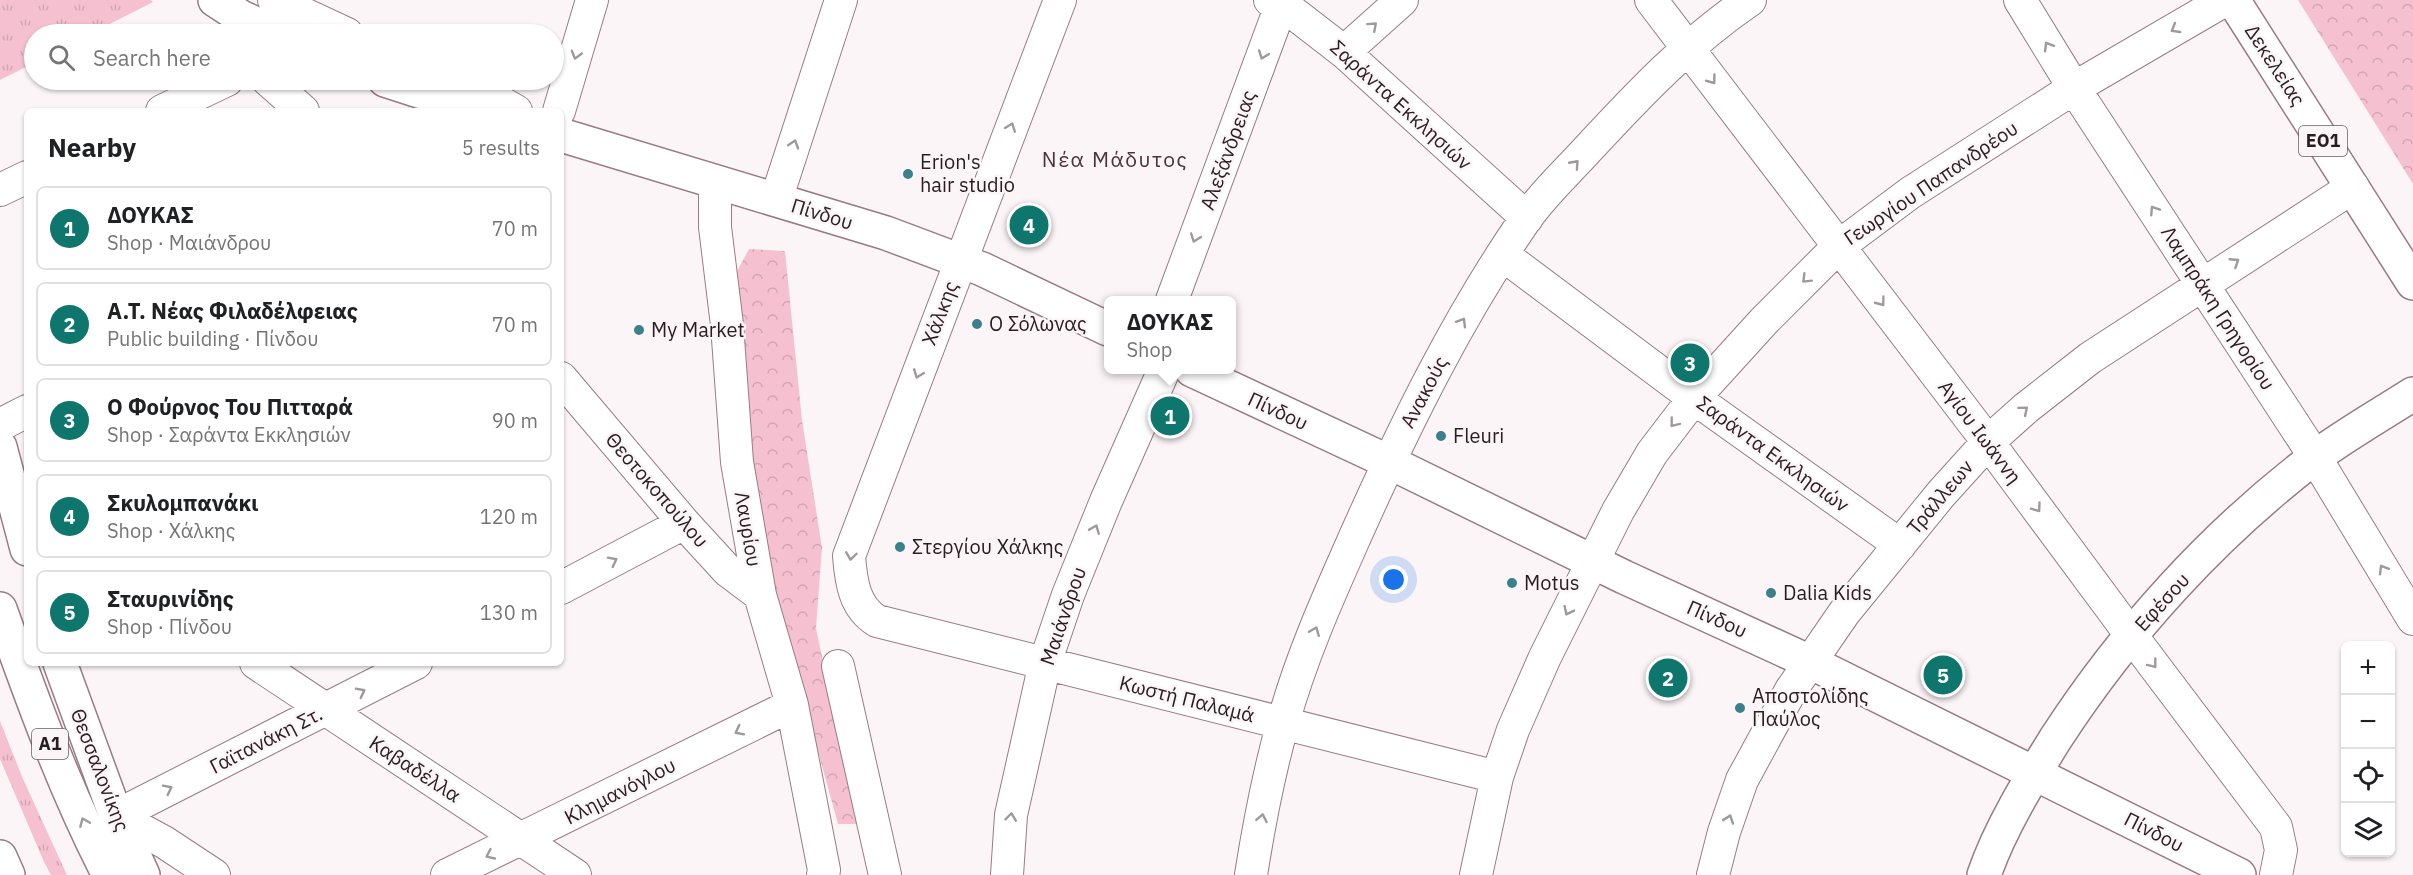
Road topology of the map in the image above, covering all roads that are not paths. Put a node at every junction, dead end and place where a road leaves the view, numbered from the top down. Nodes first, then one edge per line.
1 (215, 0) edge
2 (274, 0) edge
3 (592, 0) edge
4 (841, 0) edge
5 (1060, 0) edge
6 (1402, 0) edge
7 (1651, 0) edge
8 (1750, 0) edge
9 (2020, 0) edge
10 (2225, 0) edge
11 (2234, 0) edge
12 (1278, 1) edge
13 (257, 24) edge
14 (326, 24) edge
15 (1687, 47) junction
16 (1344, 52) junction
17 (2074, 88) junction
18 (206, 90) edge
19 (279, 90) edge
20 (416, 90) edge
21 (478, 90) edge
22 (168, 108) edge
23 (300, 108) edge
24 (472, 108) edge
25 (511, 108) edge
26 (560, 108) edge
27 (564, 136) edge
28 (24, 178) edge
29 (715, 182) junction
30 (2353, 187) junction
31 (0, 190) edge
32 (776, 200) junction
33 (1527, 218) junction
34 (1839, 246) junction
35 (1503, 255) junction
36 (960, 260) junction
37 (2413, 282) edge
38 (2202, 284) junction
39 (1173, 296) edge
40 (1104, 326) edge
41 (1162, 374) edge
42 (1202, 374) edge
43 (564, 382) edge
44 (2413, 394) edge
45 (1694, 398) junction
46 (24, 413) edge
47 (0, 425) edge
48 (1988, 442) junction
49 (0, 447) edge
50 (2315, 457) junction
51 (1389, 462) junction
52 (21, 509) edge
53 (684, 523) junction
54 (24, 529) edge
55 (1900, 545) junction
56 (1592, 562) junction
57 (564, 586) edge
58 (760, 595) junction
59 (0, 609) edge
60 (2413, 619) edge
61 (877, 621) joint
62 (2131, 635) junction
63 (1810, 662) junction
64 (1045, 663) junction
65 (61, 666) edge
66 (260, 666) edge
67 (410, 666) edge
68 (838, 666) dead end
69 (792, 705) junction
70 (325, 710) junction
71 (1283, 723) junction
72 (2035, 772) junction
73 (1497, 777) junction
74 (116, 816) junction
75 (523, 839) junction
76 (0, 857) edge
77 (823, 873) edge
78 (8, 875) edge
79 (109, 875) edge
80 (143, 875) edge
81 (214, 875) edge
82 (447, 875) edge
83 (575, 875) edge
84 (885, 875) edge
85 (1007, 875) edge
86 (1251, 875) edge
87 (1476, 875) edge
88 (1713, 875) edge
89 (1984, 875) edge
90 (2239, 875) edge
91 (2276, 875) edge

1 - 13 main road
2 - 14 street
3 -> 26 street
32 -> 4 street
36 -> 5 street, Χάλκης
16 -> 6 street
7 - 15 street, Αγίου Ιωάννη
8 - 15 street, Ανακούς
17 -> 9 street, Λαμπράκη Γρηγορίου
10 -> 17 street, Γεωργίου Παπανδρέου
11 - 30 main road, Δεκελείας / ΕΟ1
12 - 16 street, Σαράντα Εκκλησιών
12 -> 39 street, Αλεξάνδρειας
33 -> 15 street, Ανακούς
15 -> 34 street, Αγίου Ιωάννη
16 - 33 street, Σαράντα Εκκλησιών
17 - 34 street, Γεωργίου Παπανδρέου
38 -> 17 street, Λαμπράκη Γρηγορίου
18 - 22 street
19 - 23 street
20 - 24 main road
21 - 25 street
27 - 29 main road, Πίνδου
28 - 31 street
29 - 32 main road, Πίνδου
29 - 58 street, Λαυρίου
30 - 37 main road, Δεκελείας / ΕΟ1
38 -> 30 street, Τράλλεων
32 - 36 main road, Πίνδου
33 - 35 street, Ανακούς
34 -> 45 street, Γεωργίου Παπανδρέου
34 -> 48 street, Αγίου Ιωάννη
35 - 45 street, Σαράντα Εκκλησιών
51 -> 35 street, Ανακούς
36 - 40 main road, Πίνδου
36 -> 61 street, Χάλκης
48 -> 38 street, Τράλλεων
38 - 50 street, Λαμπράκη Γρηγορίου
64 -> 41 street, Μαιάνδρου
42 - 51 main road, Πίνδου
43 - 53 street, Θεοτοκοπούλου
44 - 50 main road, Εφέσου
45 - 55 street, Σαράντα Εκκλησιών
45 -> 56 street, Γεωργίου Παπανδρέου
46 - 47 street
48 - 55 street, Τράλλεων
48 -> 62 street, Αγίου Ιωάννη
49 - 52 main road
60 -> 50 street, Λαμπράκη Γρηγορίου
50 - 62 main road, Εφέσου
51 - 56 main road, Πίνδου
71 -> 51 street, Ανακούς
52 - 54 main road
57 -> 53 street
53 - 58 street, Θεοτοκοπούλου
55 - 63 street, Τράλλεων
56 - 63 main road, Πίνδου
56 -> 73 street, Γεωργίου Παπανδρέου
58 - 69 street, Λαυρίου
79 -> 59 main road, Α1
61 - 64 street, Κωστή Παλαμά
62 - 72 main road, Εφέσου
62 -> 91 street, Αγίου Ιωάννη
63 - 72 main road, Πίνδου
88 -> 63 street, Τράλλεων
64 - 71 street, Κωστή Παλαμά
85 -> 64 street, Μαιάνδρου
65 - 74 main road, Θεσσαλονίκης
66 - 70 street, Καβαδέλλα
70 -> 67 street, Γαϊτανάκη Στ.
68 - 84 street
69 -> 75 street, Κλημανόγλου
69 - 77 street, Λαυρίου
74 -> 70 street, Γαϊτανάκη Στ.
70 - 75 street, Καβαδέλλα
71 - 73 street, Κωστή Παλαμά
86 -> 71 street, Ανακούς
72 - 89 main road, Εφέσου
72 - 90 main road, Πίνδου
73 - 87 street, Γεωργίου Παπανδρέου
74 - 80 main road, Θεσσαλονίκης
74 - 81 street
75 -> 82 street, Κλημανόγλου
75 - 83 street, Καβαδέλλα
76 - 78 main road

